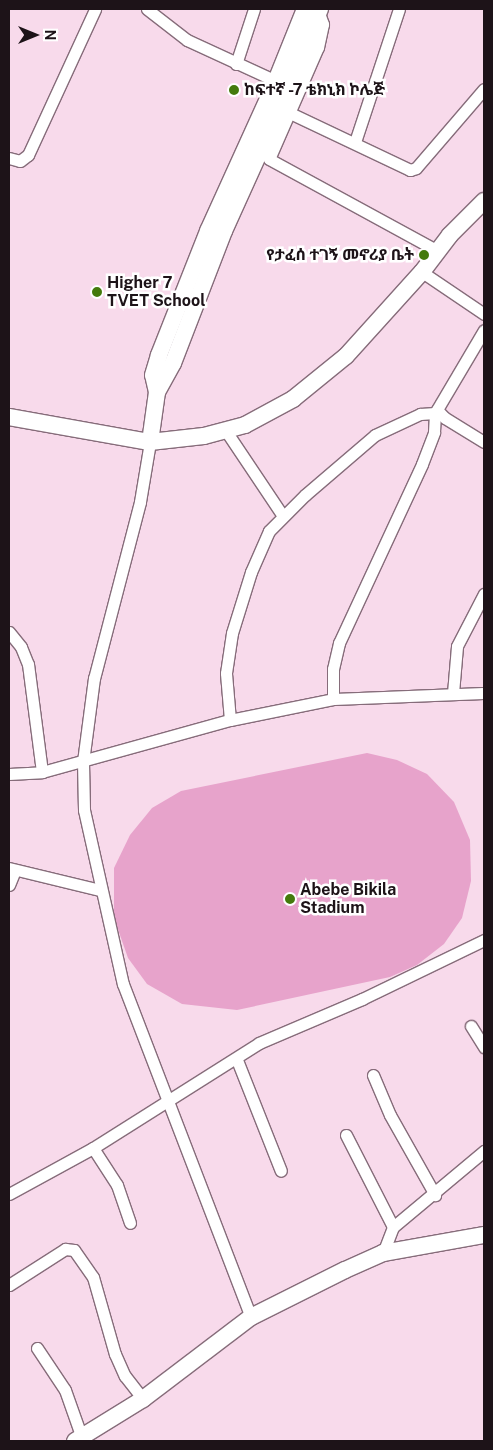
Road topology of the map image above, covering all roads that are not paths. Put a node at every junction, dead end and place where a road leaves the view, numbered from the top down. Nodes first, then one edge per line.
1 (95, 9) edge
2 (147, 9) edge
3 (254, 9) edge
4 (399, 9) edge
5 (315, 10) edge
6 (236, 64) junction
7 (276, 81) junction
8 (484, 88) edge
9 (277, 113) junction
10 (355, 142) junction
11 (9, 158) edge
12 (484, 201) edge
13 (438, 251) junction
14 (422, 272) junction
15 (484, 314) edge
16 (484, 330) edge
17 (436, 411) junction
18 (9, 417) edge
19 (226, 432) junction
20 (150, 442) junction
21 (484, 442) edge
22 (282, 516) junction
23 (484, 594) edge
24 (9, 632) edge
25 (453, 693) junction
26 (484, 694) edge
27 (333, 699) junction
28 (230, 720) junction
29 (83, 762) junction
30 (42, 772) junction
31 (9, 774) edge
32 (12, 869) edge
33 (9, 884) edge
34 (100, 890) junction
35 (484, 940) edge
36 (471, 1026) dead end
37 (484, 1047) edge
38 (237, 1060) junction
39 (373, 1075) dead end
40 (169, 1102) junction
41 (346, 1135) dead end
42 (93, 1148) junction
43 (484, 1151) edge
44 (281, 1171) dead end
45 (9, 1194) edge
46 (435, 1195) junction
47 (130, 1223) dead end
48 (393, 1227) junction
49 (484, 1235) edge
50 (382, 1253) junction
51 (9, 1285) edge
52 (251, 1317) junction
53 (37, 1348) dead end
54 (143, 1399) junction
55 (78, 1440) edge

1 - 11 street
2 - 6 street
3 - 6 street
4 - 10 street
5 - 7 main road
5 - 9 main road
6 - 7 street
7 - 9 main road
8 - 10 street
9 - 10 street
9 - 13 street
9 - 20 main road
12 - 13 main road
13 - 14 main road
14 - 15 street
14 - 19 main road
16 - 17 street
17 - 21 street
17 - 22 street
17 - 27 street
18 - 20 main road
19 - 20 main road
19 - 22 street
20 - 29 street
22 - 28 street
23 - 25 street
24 - 30 street
25 - 26 street
25 - 27 street
27 - 28 street
28 - 29 street
29 - 30 street
29 - 34 street
30 - 31 street
32 - 33 street
32 - 34 street
34 - 40 street
35 - 38 street
36 - 37 street
38 - 40 street
38 - 44 street
39 - 46 street
40 - 42 street
40 - 52 street
41 - 48 street
42 - 45 street
42 - 47 street
43 - 46 street
46 - 48 street
48 - 50 street
49 - 50 main road
50 - 52 main road
51 - 54 street
52 - 54 main road
53 - 55 street
54 - 55 main road

